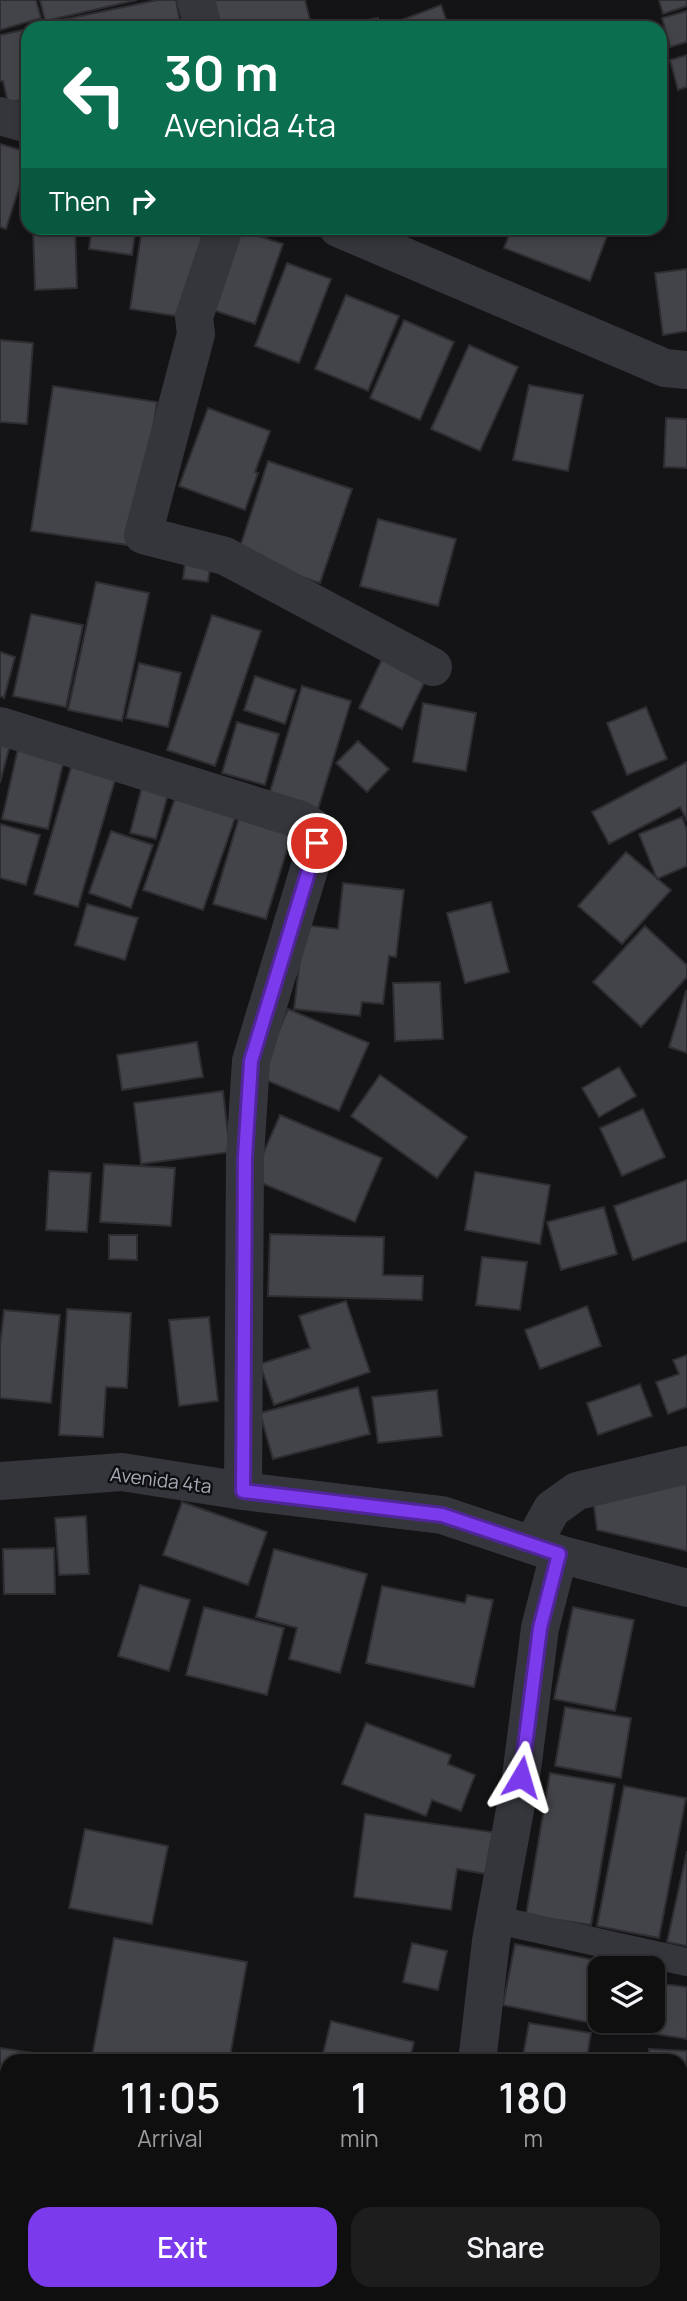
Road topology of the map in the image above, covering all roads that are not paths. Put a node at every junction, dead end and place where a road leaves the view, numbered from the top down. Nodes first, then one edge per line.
1 (196, 0) edge
2 (201, 21) edge
3 (0, 116) edge
4 (21, 122) edge
5 (222, 235) edge
6 (354, 235) edge
7 (687, 370) edge
8 (433, 667) dead end
9 (0, 726) edge
10 (687, 1465) edge
11 (0, 1481) edge
12 (243, 1491) junction
13 (545, 1549) junction
14 (687, 1588) edge
15 (497, 1920) junction
16 (687, 1962) edge
17 (478, 2054) edge

1 - 2 street
3 - 4 street
5 - 8 street
6 - 7 street
9 - 12 street
10 - 13 street
11 - 12 street, Avenida 4ta
12 - 13 street, Avenida 4ta
13 - 14 street, Avenida 4ta
13 - 15 street
15 - 16 lane
15 - 17 street

